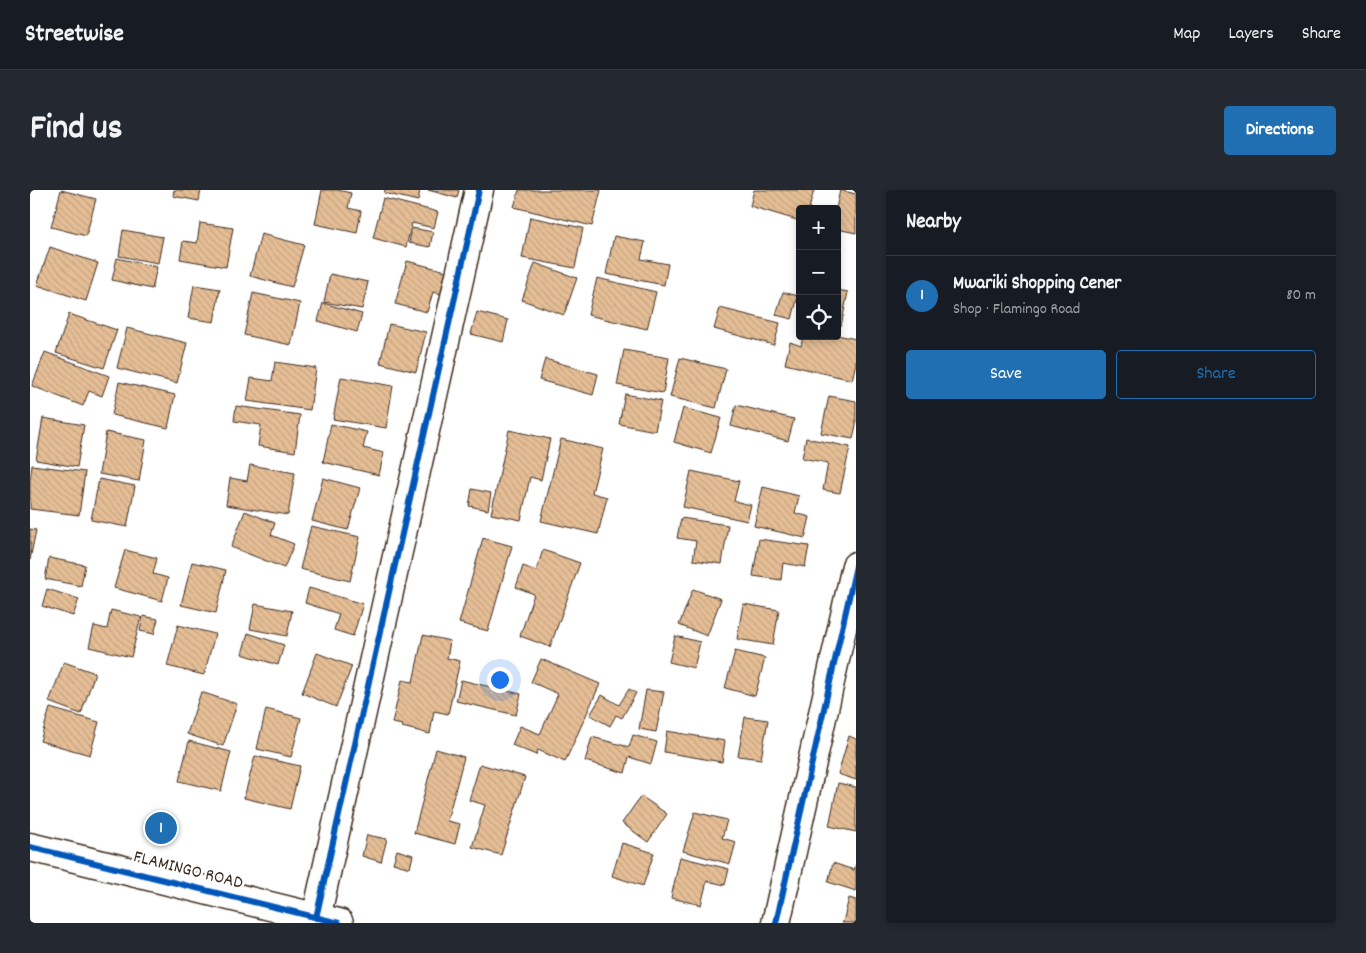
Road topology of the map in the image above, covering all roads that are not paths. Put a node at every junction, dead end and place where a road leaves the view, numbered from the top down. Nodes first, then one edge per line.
1 (479, 190) edge
2 (856, 566) edge
3 (30, 848) edge
4 (327, 921) edge
5 (776, 923) edge

1 - 4 street
2 - 5 street
3 - 4 street, FLAMINGO ROAD

